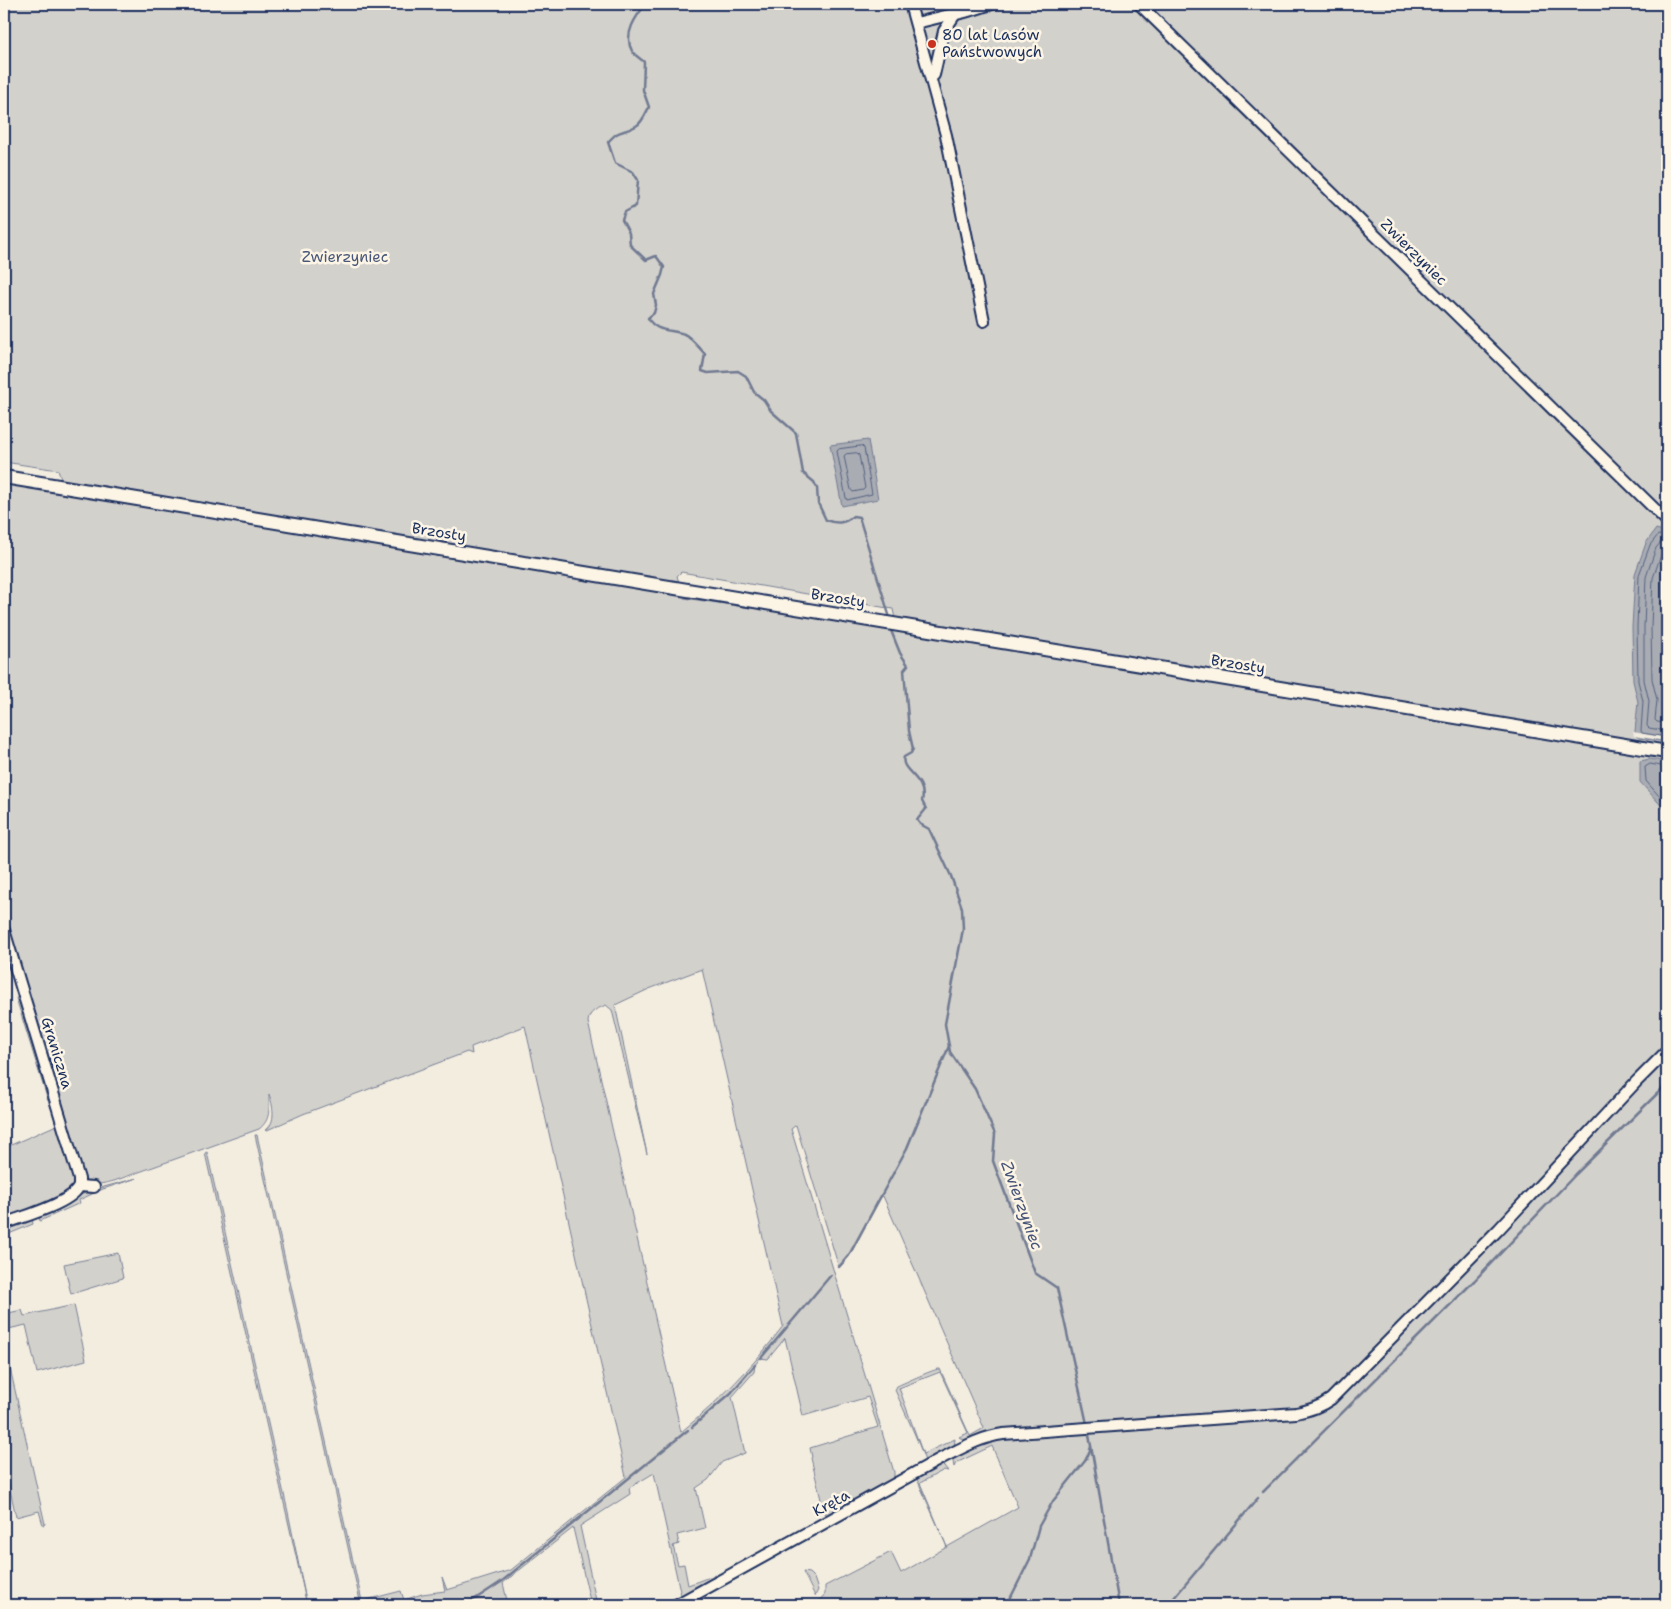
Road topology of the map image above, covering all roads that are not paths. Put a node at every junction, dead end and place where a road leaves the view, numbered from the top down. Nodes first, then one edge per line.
1 (910, 4) edge
2 (992, 4) edge
3 (1139, 4) edge
4 (954, 16) junction
5 (916, 23) junction
6 (931, 77) junction
7 (984, 320) dead end
8 (4, 476) edge
9 (1667, 521) edge
10 (1667, 752) edge
11 (4, 930) edge
12 (1667, 1051) edge
13 (79, 1186) junction
14 (94, 1188) dead end
15 (4, 1224) edge
16 (676, 1605) edge

1 - 5 street
2 - 4 street
3 - 9 street, Zwierzyniec
4 - 5 street
4 - 6 street
5 - 6 street
6 - 7 street
8 - 10 street, Brzosty
11 - 13 street, Graniczna
12 - 16 street, Kręta
13 - 14 street
13 - 15 street

